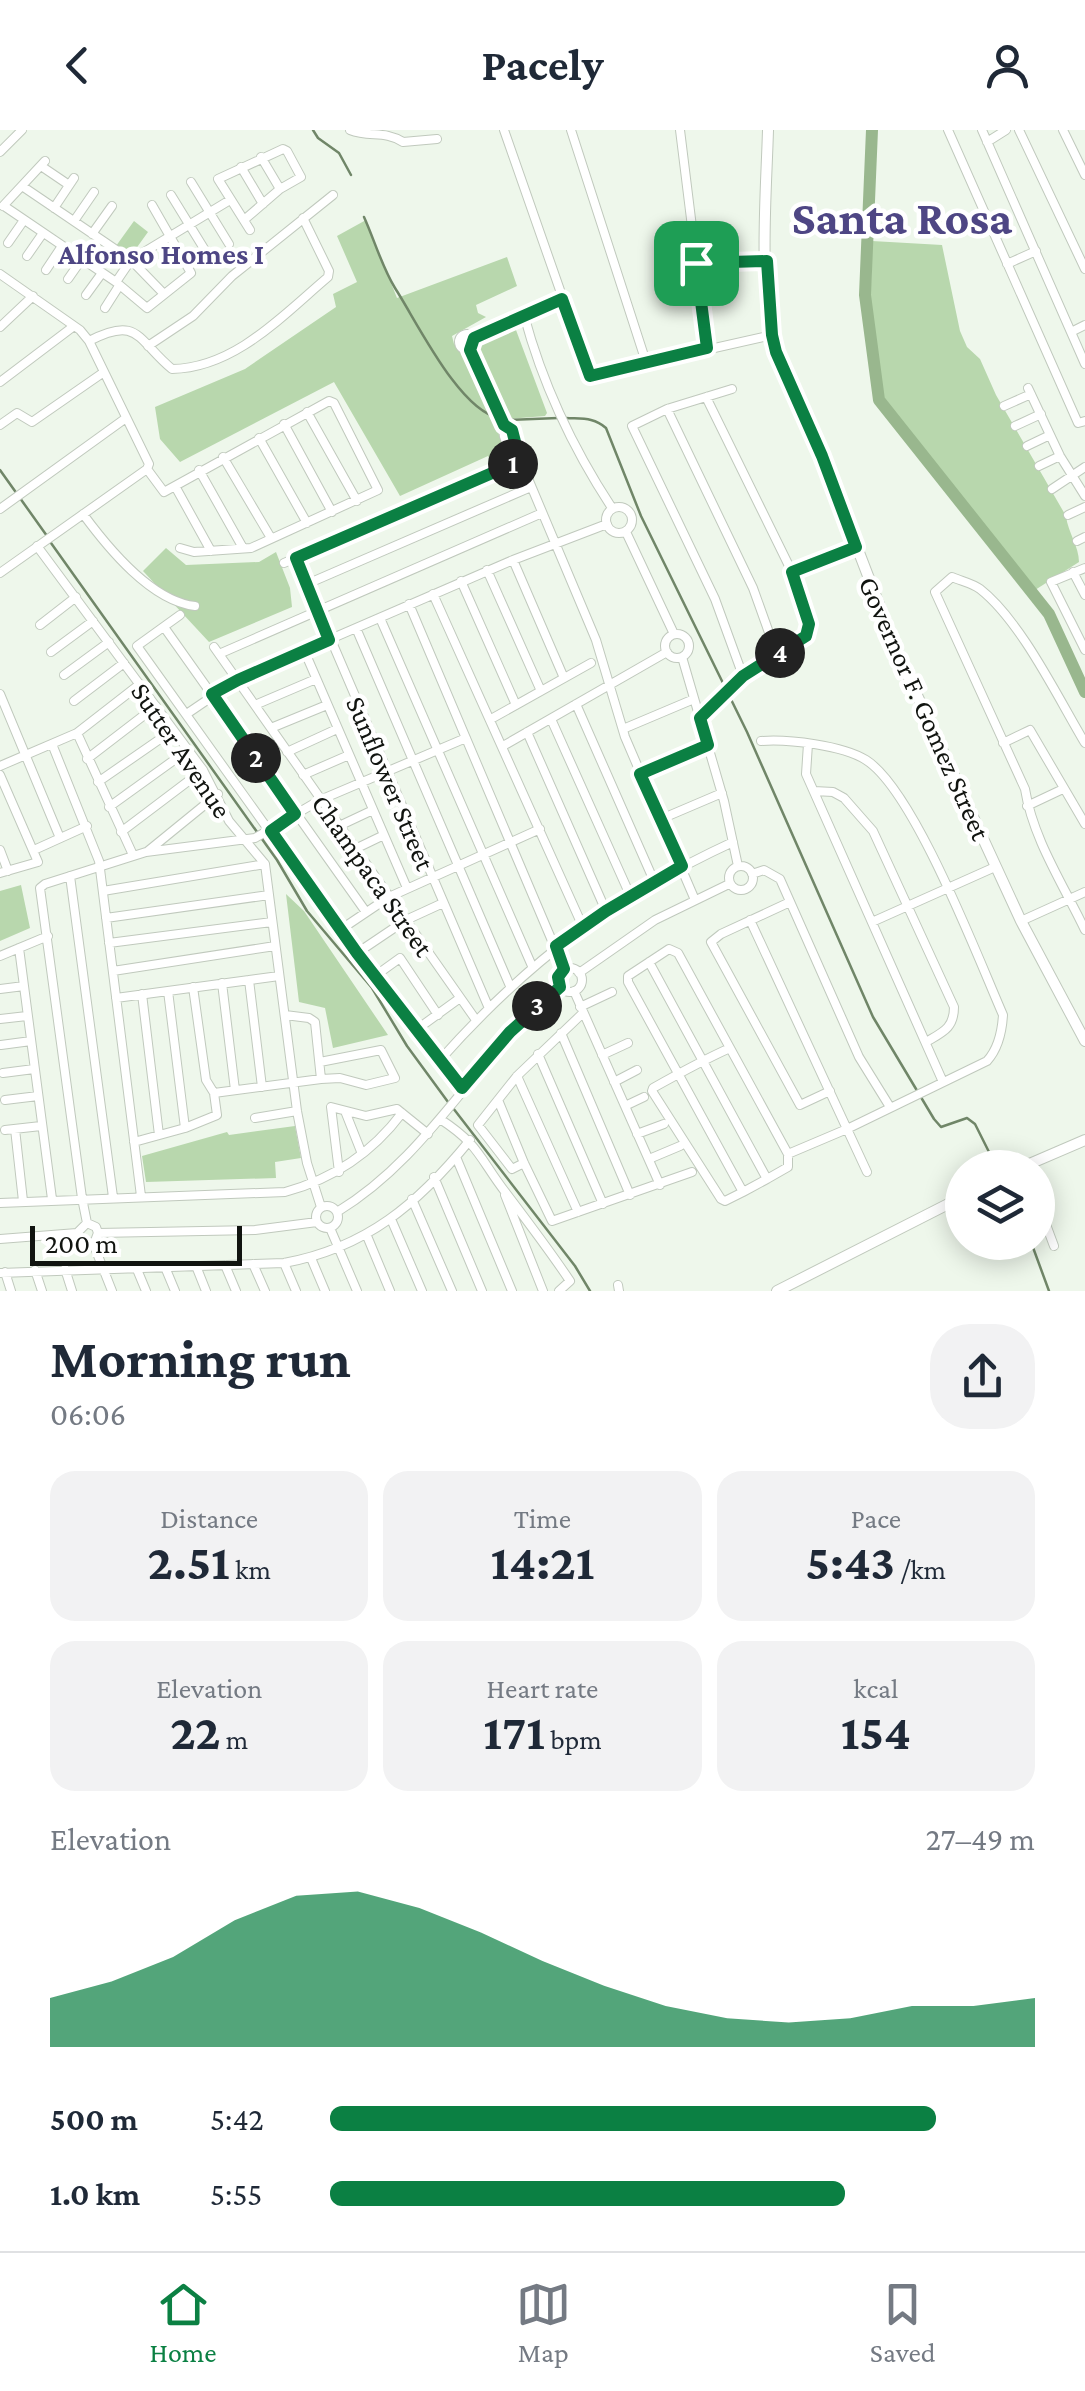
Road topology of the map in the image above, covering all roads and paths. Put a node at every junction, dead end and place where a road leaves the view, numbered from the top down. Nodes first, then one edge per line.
1 (22, 130) edge
2 (350, 130) edge
3 (504, 130) edge
4 (571, 130) edge
5 (680, 130) edge
6 (768, 130) edge
7 (948, 130) edge
8 (982, 130) edge
9 (1006, 130) edge
10 (1019, 130) edge
11 (1063, 130) edge
12 (437, 138) dead end
13 (987, 142) junction
14 (0, 152) edge
15 (261, 157) junction
16 (241, 167) junction
17 (1085, 175) edge
18 (191, 182) dead end
19 (22, 186) junction
20 (280, 189) junction
21 (94, 192) dead end
22 (171, 195) dead end
23 (332, 195) dead end
24 (230, 200) junction
25 (152, 204) dead end
26 (263, 204) junction
27 (112, 206) dead end
28 (2, 208) edge
29 (54, 208) junction
30 (210, 212) junction
31 (303, 218) junction
32 (24, 220) junction
33 (244, 220) junction
34 (74, 221) junction
35 (189, 225) junction
36 (250, 230) dead end
37 (43, 233) junction
38 (92, 234) junction
39 (170, 237) junction
40 (8, 243) dead end
41 (229, 244) dead end
42 (62, 246) junction
43 (1036, 251) junction
44 (27, 256) dead end
45 (82, 259) junction
46 (131, 260) junction
47 (211, 260) dead end
48 (767, 261) junction
49 (696, 263) junction
50 (1006, 264) junction
51 (1085, 269) edge
52 (46, 270) dead end
53 (102, 273) junction
54 (0, 274) edge
55 (68, 279) dead end
56 (118, 284) junction
57 (86, 294) dead end
58 (164, 294) junction
59 (33, 296) junction
60 (562, 299) junction
61 (105, 308) dead end
62 (524, 315) junction
63 (1085, 325) edge
64 (74, 326) junction
65 (0, 328) edge
66 (1071, 332) junction
67 (772, 335) junction
68 (474, 338) junction
69 (89, 341) junction
70 (148, 346) junction
71 (707, 348) junction
72 (470, 350) junction
73 (646, 362) junction
74 (1085, 364) edge
75 (104, 372) junction
76 (0, 382) edge
77 (732, 389) dead end
78 (706, 397) junction
79 (1004, 406) dead end
80 (667, 409) junction
81 (307, 412) junction
82 (1040, 414) junction
83 (126, 418) junction
84 (1085, 421) edge
85 (0, 424) edge
86 (284, 424) junction
87 (1015, 426) dead end
88 (1050, 436) junction
89 (259, 438) junction
90 (1028, 446) dead end
91 (1060, 456) junction
92 (223, 457) junction
93 (520, 461) junction
94 (1039, 466) dead end
95 (1085, 467) edge
96 (147, 469) junction
97 (199, 470) junction
98 (1073, 475) junction
99 (174, 486) junction
100 (531, 487) junction
101 (1052, 490) dead end
102 (1085, 496) edge
103 (357, 501) junction
104 (1085, 507) edge
105 (612, 508) junction
106 (0, 510) edge
107 (332, 512) junction
108 (542, 513) junction
109 (82, 514) junction
110 (1068, 515) dead end
111 (307, 522) junction
112 (607, 524) junction
113 (626, 532) junction
114 (272, 538) junction
115 (555, 543) junction
116 (39, 544) junction
117 (856, 547) junction
118 (180, 548) dead end
119 (243, 548) junction
120 (211, 551) junction
121 (296, 558) junction
122 (513, 560) junction
123 (284, 563) dead end
124 (1085, 568) edge
125 (487, 570) junction
126 (792, 572) junction
127 (1073, 572) junction
128 (0, 573) edge
129 (461, 582) junction
130 (307, 584) junction
131 (433, 594) junction
132 (1085, 595) edge
133 (76, 597) junction
134 (409, 604) junction
135 (194, 606) dead end
136 (317, 610) junction
137 (180, 615) dead end
138 (380, 618) junction
139 (93, 621) junction
140 (40, 624) dead end
141 (164, 626) junction
142 (356, 628) junction
143 (674, 634) junction
144 (329, 640) junction
145 (109, 642) junction
146 (304, 650) junction
147 (1085, 650) edge
148 (52, 652) dead end
149 (667, 652) junction
150 (777, 655) junction
151 (682, 657) junction
152 (124, 663) junction
153 (591, 663) dead end
154 (64, 675) dead end
155 (743, 676) junction
156 (564, 678) junction
157 (238, 680) junction
158 (316, 680) junction
159 (140, 684) junction
160 (611, 684) junction
161 (541, 691) junction
162 (0, 694) edge
163 (212, 694) junction
164 (694, 698) junction
165 (74, 701) dead end
166 (576, 704) junction
167 (255, 705) junction
168 (327, 705) junction
169 (516, 705) junction
170 (156, 706) junction
171 (188, 713) junction
172 (700, 718) junction
173 (491, 719) junction
174 (551, 719) junction
175 (271, 728) junction
176 (338, 729) junction
177 (623, 729) junction
178 (173, 730) junction
179 (527, 732) junction
180 (76, 733) junction
181 (466, 738) junction
182 (761, 742) dead end
183 (1004, 743) junction
184 (1085, 743) edge
185 (52, 744) junction
186 (808, 744) junction
187 (708, 745) junction
188 (502, 746) junction
189 (188, 750) junction
190 (438, 750) junction
191 (287, 752) junction
192 (26, 755) junction
193 (349, 755) junction
194 (87, 759) junction
195 (412, 761) junction
196 (0, 766) edge
197 (202, 770) junction
198 (386, 772) junction
199 (303, 774) junction
200 (640, 774) junction
201 (0, 775) edge
202 (98, 782) junction
203 (360, 783) junction
204 (1063, 789) junction
205 (814, 791) junction
206 (722, 793) junction
207 (218, 794) junction
208 (320, 800) junction
209 (1028, 806) junction
210 (109, 807) junction
211 (372, 810) junction
212 (295, 814) junction
213 (661, 819) junction
214 (1085, 824) edge
215 (87, 826) junction
216 (339, 826) junction
217 (540, 829) junction
218 (121, 832) junction
219 (269, 832) junction
220 (384, 835) junction
221 (60, 838) junction
222 (250, 839) junction
223 (510, 842) junction
224 (733, 842) junction
225 (356, 849) junction
226 (0, 850) edge
227 (34, 850) junction
228 (146, 852) junction
229 (484, 855) junction
230 (133, 856) junction
231 (265, 864) junction
232 (100, 866) junction
233 (682, 866) junction
234 (738, 866) junction
235 (459, 867) junction
236 (995, 867) junction
237 (4, 872) edge
238 (752, 874) junction
239 (70, 876) junction
240 (432, 878) junction
241 (654, 881) junction
242 (730, 884) junction
243 (407, 888) junction
244 (947, 888) junction
245 (102, 891) junction
246 (1085, 892) edge
247 (269, 895) junction
248 (630, 896) junction
249 (389, 897) junction
250 (1070, 899) junction
251 (695, 900) junction
252 (790, 902) junction
253 (444, 903) junction
254 (909, 905) junction
255 (606, 911) junction
256 (366, 912) junction
257 (106, 918) junction
258 (406, 920) junction
259 (750, 920) junction
260 (1021, 921) junction
261 (272, 922) junction
262 (872, 922) junction
263 (583, 927) junction
264 (340, 930) junction
265 (1085, 930) edge
266 (48, 936) junction
267 (109, 944) junction
268 (275, 946) junction
269 (556, 946) junction
270 (19, 948) junction
271 (357, 953) junction
272 (0, 956) edge
273 (648, 962) junction
274 (532, 966) junction
275 (564, 969) junction
276 (113, 970) junction
277 (579, 973) junction
278 (280, 976) junction
279 (375, 976) junction
280 (249, 980) junction
281 (222, 983) junction
282 (24, 986) junction
283 (510, 986) junction
284 (193, 987) junction
285 (560, 987) junction
286 (0, 988) edge
287 (168, 990) junction
288 (574, 991) junction
289 (612, 992) dead end
290 (142, 994) junction
291 (116, 998) junction
292 (460, 998) junction
293 (488, 1006) junction
294 (582, 1010) junction
295 (1085, 1011) edge
296 (285, 1014) junction
297 (438, 1015) junction
298 (27, 1016) junction
299 (0, 1019) edge
300 (1072, 1019) junction
301 (476, 1020) junction
302 (416, 1030) junction
303 (561, 1033) junction
304 (31, 1041) junction
305 (1085, 1041) edge
306 (926, 1042) junction
307 (628, 1043) dead end
308 (1, 1045) edge
309 (730, 1048) junction
310 (538, 1054) junction
311 (602, 1055) junction
312 (440, 1060) junction
313 (703, 1060) junction
314 (320, 1062) junction
315 (34, 1069) junction
316 (637, 1070) dead end
317 (3, 1073) dead end
318 (679, 1074) junction
319 (517, 1076) junction
320 (321, 1079) junction
321 (293, 1082) junction
322 (614, 1082) junction
323 (943, 1082) junction
324 (262, 1086) junction
325 (462, 1088) junction
326 (235, 1090) junction
327 (830, 1091) junction
328 (214, 1093) junction
329 (38, 1096) junction
330 (644, 1097) dead end
331 (6, 1100) dead end
332 (498, 1100) junction
333 (625, 1106) junction
334 (890, 1107) junction
335 (345, 1110) junction
336 (297, 1112) junction
337 (402, 1112) junction
338 (255, 1118) dead end
339 (440, 1119) junction
340 (664, 1124) dead end
341 (42, 1126) junction
342 (185, 1128) junction
343 (847, 1129) junction
344 (428, 1134) junction
345 (638, 1134) junction
346 (159, 1135) junction
347 (470, 1140) junction
348 (1085, 1140) edge
349 (134, 1142) junction
350 (680, 1146) dead end
351 (1055, 1153) edge
352 (362, 1154) junction
353 (788, 1154) junction
354 (456, 1157) junction
355 (649, 1160) junction
356 (524, 1163) junction
357 (339, 1172) junction
358 (692, 1172) dead end
359 (867, 1172) dead end
360 (434, 1178) junction
361 (767, 1179) junction
362 (313, 1184) junction
363 (660, 1186) junction
364 (504, 1190) junction
365 (744, 1192) junction
366 (630, 1195) junction
367 (141, 1196) junction
368 (113, 1197) junction
369 (82, 1198) junction
370 (52, 1199) junction
371 (412, 1199) junction
372 (23, 1201) junction
373 (0, 1204) edge
374 (603, 1204) junction
375 (945, 1206) edge
376 (321, 1207) junction
377 (337, 1212) junction
378 (578, 1212) junction
379 (525, 1216) junction
380 (392, 1219) junction
381 (317, 1222) junction
382 (514, 1222) junction
383 (87, 1223) junction
384 (330, 1228) junction
385 (98, 1233) junction
386 (77, 1234) junction
387 (367, 1236) junction
388 (540, 1236) junction
389 (0, 1239) edge
390 (93, 1243) junction
391 (524, 1245) junction
392 (339, 1250) junction
393 (311, 1258) junction
394 (284, 1263) junction
395 (253, 1264) junction
396 (225, 1265) junction
397 (196, 1266) junction
398 (102, 1267) junction
399 (136, 1267) junction
400 (165, 1267) junction
401 (66, 1269) junction
402 (35, 1270) junction
403 (2, 1272) edge
404 (11, 1291) edge
405 (42, 1291) edge
406 (72, 1291) edge
407 (112, 1291) edge
408 (146, 1291) edge
409 (175, 1291) edge
410 (206, 1291) edge
411 (236, 1291) edge
412 (265, 1291) edge
413 (296, 1291) edge
414 (325, 1291) edge
415 (357, 1291) edge
416 (390, 1291) edge
417 (422, 1291) edge
418 (452, 1291) edge
419 (482, 1291) edge
420 (512, 1291) edge
421 (543, 1291) edge
422 (559, 1291) edge
423 (778, 1291) edge

1 - 14 street
2 - 12 street
3 - 60 street
4 - 73 street
5 - 49 street
6 - 48 street, Governor F. Gomez Street
7 - 50 street
8 - 13 street
9 - 13 street
10 - 51 street
11 - 17 street
13 - 43 street
15 - 16 street
15 - 20 street
15 - 20 street
16 - 24 street
16 - 26 street
18 - 30 street
19 - 28 street
19 - 29 street
19 - 29 street
20 - 26 street
21 - 34 street
22 - 35 street
23 - 31 street
24 - 30 street
24 - 33 street
25 - 39 street
26 - 33 street
27 - 38 street
28 - 32 street
29 - 34 street
30 - 35 street
30 - 41 street
31 - 70 street
31 - 70 street
32 - 37 street
32 - 40 street
33 - 36 street
34 - 38 street
35 - 39 street
35 - 47 street
37 - 42 street
37 - 44 street
38 - 46 street
39 - 46 street
39 - 58 street
42 - 45 street
42 - 52 street
43 - 50 street
43 - 66 street
45 - 53 street
45 - 55 street
46 - 56 street
46 - 58 street
48 - 49 street
48 - 67 street, Governor F. Gomez Street
49 - 71 street
50 - 84 street
53 - 56 street
53 - 57 street
54 - 59 street
56 - 58 street
56 - 61 street
59 - 64 street
59 - 65 street
60 - 62 street
60 - 73 street
62 - 68 street
62 - 105 street
63 - 66 street
64 - 69 street
64 - 76 street
66 - 74 street
67 - 71 street
67 - 117 street, Governor F. Gomez Street
68 - 72 street
68 - 72 street
69 - 70 street
69 - 75 street
71 - 73 street
72 - 93 street
75 - 83 street
75 - 85 street
77 - 78 street
78 - 80 street
78 - 126 street
79 - 82 street
80 - 150 street
80 - 155 street
81 - 86 street
81 - 103 street
81 - 103 street
82 - 87 street
82 - 88 street
83 - 96 street
83 - 106 street
86 - 89 street
86 - 107 street
88 - 90 street
88 - 91 street
89 - 92 street
89 - 111 street
91 - 94 street
91 - 98 street
92 - 97 street
92 - 114 street
93 - 100 street
93 - 121 street
95 - 98 street
96 - 99 street
96 - 109 street
97 - 99 street
97 - 119 street
98 - 101 street
98 - 102 street
99 - 120 street
100 - 108 street
100 - 130 street
103 - 107 street
104 - 110 street
105 - 112 street
105 - 113 street
107 - 111 street
108 - 115 street
108 - 136 street
109 - 116 street
109 - 135 street
111 - 114 street
112 - 113 street
112 - 115 street
113 - 143 street
114 - 119 street
115 - 122 street
115 - 160 street
116 - 128 street
116 - 133 street, Sutter Avenue
117 - 126 street
117 - 236 street, Governor F. Gomez Street
118 - 120 street
119 - 120 street
121 - 123 street
121 - 130 street, Sunflower Street
122 - 125 street
122 - 156 street
124 - 127 street
125 - 129 street
125 - 161 street
126 - 150 street
127 - 132 street
127 - 147 street
129 - 131 street
129 - 169 street
130 - 136 street, Sunflower Street
131 - 134 street
131 - 173 street
133 - 139 street, Sutter Avenue
133 - 140 street
134 - 138 street
134 - 181 street
136 - 144 street, Sunflower Street
136 - 157 street, Champaca Street
137 - 141 street
138 - 142 street
138 - 190 street
139 - 145 street, Sutter Avenue
139 - 148 street
141 - 163 street
141 - 171 street
142 - 144 street
142 - 195 street
143 - 149 street
143 - 151 street
144 - 146 street
144 - 198 street, Sunflower Street
145 - 152 street, Sutter Avenue
145 - 154 street
146 - 157 street
146 - 158 street
149 - 151 street
149 - 160 street
150 - 155 street
151 - 164 street
152 - 159 street, Sutter Avenue
152 - 165 street
153 - 156 street
155 - 172 street
156 - 161 street
157 - 163 street
157 - 167 street, Champaca Street
158 - 167 street
158 - 168 street
159 - 170 street, Sutter Avenue
159 - 180 street
160 - 166 street
160 - 177 street
161 - 169 street
162 - 192 street
163 - 171 street
163 - 212 street
164 - 172 street
164 - 177 street
166 - 174 street
166 - 241 street
167 - 175 street, Champaca Street
168 - 175 street
168 - 176 street
169 - 173 street
170 - 178 street, Sutter Avenue
170 - 194 street
171 - 219 street
172 - 187 street
173 - 188 street
174 - 179 street
174 - 248 street
175 - 191 street, Champaca Street
176 - 191 street
176 - 193 street
177 - 200 street
178 - 189 street, Sutter Avenue
178 - 202 street
179 - 188 street
179 - 255 street
180 - 185 street
180 - 194 street
181 - 190 street
181 - 223 street
182 - 186 street
183 - 184 street
183 - 204 street
183 - 209 street
185 - 192 street
185 - 215 street
186 - 205 street
186 - 244 street
187 - 200 street
187 - 206 street
188 - 217 street
189 - 197 street, Sutter Avenue
189 - 210 street
190 - 195 street
190 - 229 street
191 - 199 street, Champaca Street
192 - 196 street
192 - 221 street
193 - 199 street
193 - 203 street
194 - 202 street
195 - 198 street
195 - 235 street
197 - 207 street, Sutter Avenue
197 - 218 street
198 - 203 street
198 - 240 street, Sunflower Street
199 - 208 street, Champaca Street
200 - 213 street
201 - 227 street
202 - 210 street
203 - 208 street
203 - 211 street
204 - 209 street
204 - 214 street
205 - 254 street
205 - 262 street
206 - 213 street
206 - 224 street
207 - 222 street, Sutter Avenue
207 - 228 street
208 - 212 street
208 - 216 street, Champaca Street
209 - 250 street
210 - 218 street
211 - 216 street
211 - 220 street
212 - 219 street
212 - 256 street
213 - 233 street
215 - 221 street
215 - 232 street
216 - 225 street, Champaca Street
217 - 223 street
217 - 263 street
218 - 230 street
219 - 222 street
219 - 264 street
220 - 225 street
220 - 243 street
221 - 227 street
222 - 228 street
222 - 231 street, Sutter Avenue
223 - 229 street
223 - 269 street
224 - 233 street
224 - 234 street
225 - 249 street, Champaca Street
226 - 237 street
227 - 237 street
228 - 230 street
229 - 235 street
229 - 274 street
230 - 232 street
231 - 245 street
231 - 247 street
232 - 239 street
232 - 245 street
233 - 241 street
233 - 251 street
234 - 238 street
234 - 242 street
235 - 240 street
235 - 283 street
236 - 244 street
236 - 260 street, Governor F. Gomez Street
238 - 242 street
238 - 252 street
239 - 266 street
239 - 368 street
240 - 243 street
240 - 253 street, Sunflower Street
241 - 248 street
242 - 251 street
243 - 249 street
244 - 254 street
244 - 323 street
245 - 257 street
246 - 250 street
247 - 257 street
247 - 261 street
248 - 255 street
249 - 256 street
249 - 258 street, Champaca Street
250 - 260 street
250 - 265 street
251 - 277 street
252 - 259 street
252 - 334 street
253 - 258 street
253 - 293 street, Sunflower Street
254 - 262 street
254 - 306 street
255 - 263 street
256 - 264 street
257 - 267 street
258 - 271 street
258 - 292 street, Champaca Street
259 - 327 street
259 - 327 street
260 - 300 street, Governor F. Gomez Street
261 - 267 street
261 - 268 street
262 - 306 street
263 - 269 street
264 - 271 street
266 - 270 street
266 - 369 street
267 - 276 street
268 - 276 street
268 - 278 street
269 - 274 street
269 - 275 street
270 - 272 street
270 - 282 street
271 - 279 street
273 - 309 street
273 - 313 street
273 - 318 street
274 - 283 street
275 - 277 street
275 - 285 street
276 - 291 street
277 - 288 street
278 - 280 street
278 - 296 street
279 - 297 street
279 - 302 street
280 - 281 street
280 - 324 street
281 - 284 street
281 - 326 street
282 - 286 street
282 - 298 street
283 - 293 street
284 - 287 street
284 - 328 street
285 - 288 street
285 - 325 street
287 - 290 street
287 - 342 street
288 - 294 street
289 - 294 street
290 - 291 street
290 - 346 street
291 - 349 street
292 - 297 street
292 - 301 street, Champaca Street
293 - 301 street
294 - 303 street
294 - 311 street
295 - 300 street
296 - 314 street
296 - 321 street
297 - 302 street
298 - 299 street
298 - 304 street
300 - 305 street, Governor F. Gomez Street
301 - 312 street
302 - 312 street
303 - 310 street
303 - 366 street
304 - 308 street
304 - 315 street
306 - 323 street
307 - 311 street
309 - 313 street
309 - 353 street
310 - 319 street
310 - 374 street
311 - 322 street
312 - 325 street
313 - 318 street
313 - 361 street
314 - 320 street
314 - 320 street
315 - 317 street
315 - 329 street
316 - 322 street
318 - 365 street
318 - 365 street
319 - 332 street
319 - 378 street
320 - 321 street
321 - 324 street
321 - 336 street
322 - 333 street
323 - 334 street
324 - 326 street
325 - 339 street
326 - 328 street
327 - 343 street
328 - 342 street
329 - 331 street
329 - 341 street
330 - 333 street
332 - 356 street
332 - 356 street
333 - 345 street
334 - 343 street
335 - 337 street
335 - 352 street
335 - 357 street
336 - 338 street
336 - 362 street
337 - 344 street
337 - 352 street
339 - 344 street
339 - 347 street
340 - 345 street
341 - 370 street
341 - 372 street
342 - 346 street
343 - 353 street
343 - 359 street
344 - 377 street
345 - 355 street
346 - 349 street
347 - 354 street
347 - 364 street
348 - 351 street
349 - 367 street
350 - 355 street
352 - 357 street
353 - 361 street
354 - 360 street
354 - 420 street
355 - 363 street
356 - 378 street
357 - 362 street
358 - 363 street
360 - 371 street
360 - 419 street
361 - 365 street
362 - 367 street
362 - 376 street
363 - 366 street
364 - 379 street
364 - 382 street
366 - 374 street
367 - 368 street
368 - 369 street
369 - 370 street
369 - 383 street
370 - 372 street
371 - 380 street
371 - 418 street
372 - 373 street
374 - 378 street
375 - 423 street
376 - 377 street
376 - 381 street
377 - 384 street
379 - 382 street
379 - 388 street
380 - 387 street
380 - 417 street
381 - 384 street
381 - 385 street
382 - 391 street
383 - 385 street
383 - 386 street
384 - 392 street
385 - 390 street
386 - 389 street
386 - 390 street
387 - 392 street
387 - 416 street
388 - 391 street
388 - 422 street
390 - 398 street
391 - 421 street
392 - 393 street
392 - 415 street
393 - 394 street
393 - 414 street
394 - 395 street
394 - 413 street
395 - 396 street
395 - 412 street
396 - 397 street
396 - 411 street
397 - 400 street
397 - 410 street
398 - 399 street
398 - 401 street
398 - 407 street
399 - 400 street
399 - 408 street
400 - 409 street
401 - 402 street
401 - 406 street
402 - 403 street
402 - 405 street
403 - 404 street

